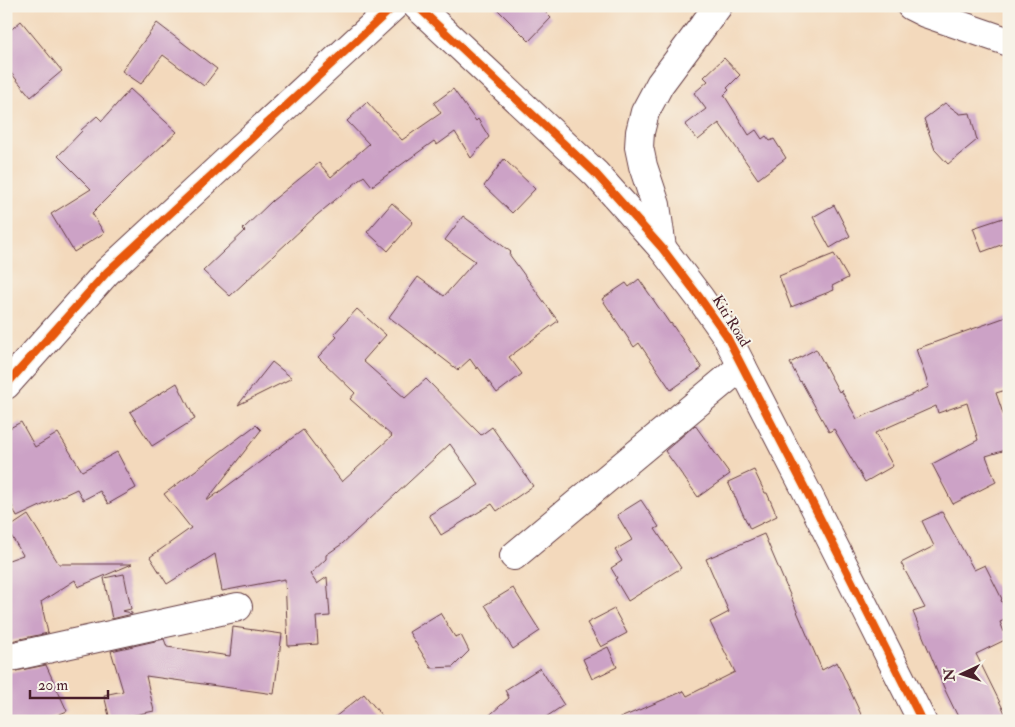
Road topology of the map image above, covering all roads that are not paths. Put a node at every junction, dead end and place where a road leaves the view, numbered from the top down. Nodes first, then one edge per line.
1 (394, 6) edge
2 (417, 6) edge
3 (718, 6) edge
4 (911, 6) edge
5 (1009, 42) edge
6 (662, 248) junction
7 (742, 366) junction
8 (6, 385) edge
9 (514, 556) dead end
10 (238, 607) dead end
11 (6, 658) edge
12 (922, 721) edge

1 - 8 street
2 - 6 street, Kiti Road
3 - 6 street
4 - 5 street
6 - 7 street, Kiti Road
7 - 9 street
7 - 12 street, Kiti Road
10 - 11 street

